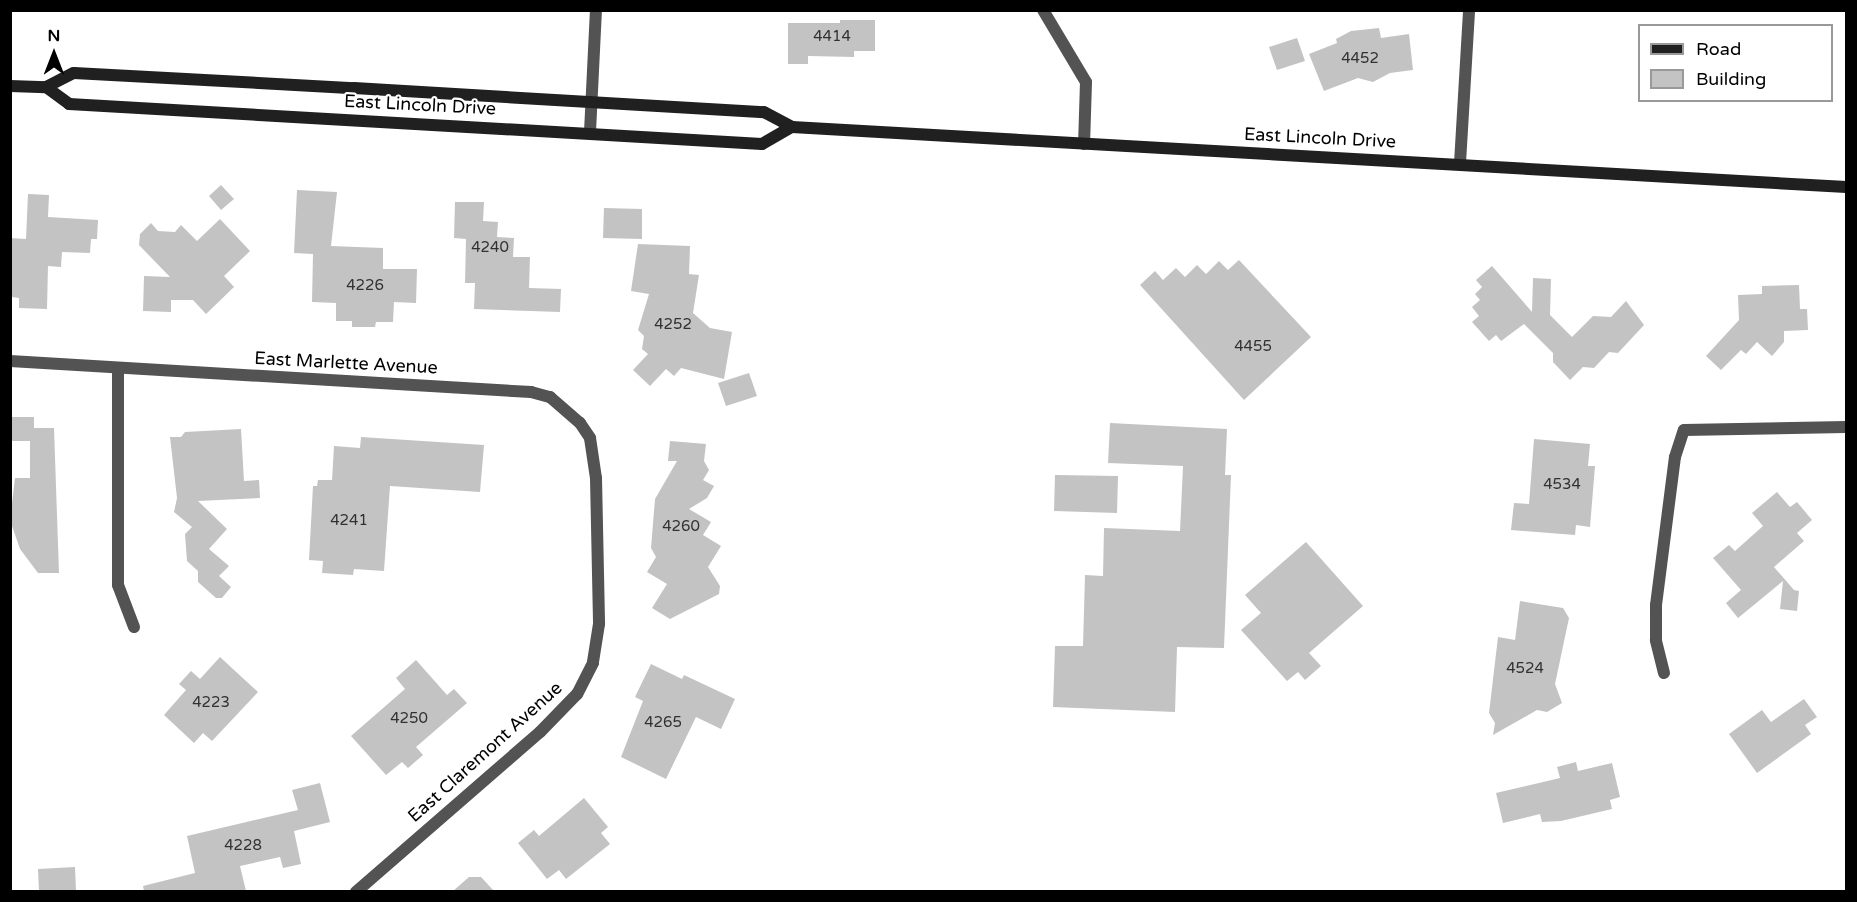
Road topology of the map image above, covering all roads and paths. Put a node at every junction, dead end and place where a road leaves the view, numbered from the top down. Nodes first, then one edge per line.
1 (596, 10) edge
2 (1043, 10) edge
3 (1469, 10) edge
4 (10, 86) edge
5 (46, 87) junction
6 (591, 102) junction
7 (792, 127) junction
8 (590, 132) junction
9 (1084, 144) junction
10 (1460, 163) junction
11 (1846, 188) edge
12 (10, 362) edge
13 (118, 368) junction
14 (566, 410) joint
15 (1846, 427) edge
16 (134, 627) dead end
17 (1664, 673) dead end
18 (356, 891) edge

1 - 6 street
2 - 9 street
3 - 10 street
4 - 5 main road, East Lincoln Drive
5 - 6 main road, East Lincoln Drive
5 - 8 main road, East Lincoln Drive
6 - 7 main road, East Lincoln Drive
6 - 8 street
7 - 8 main road, East Lincoln Drive
7 - 9 main road, East Lincoln Drive
9 - 10 main road, East Lincoln Drive
10 - 11 main road, East Lincoln Drive
12 - 13 street, East Marlette Avenue
13 - 14 street, East Marlette Avenue
13 - 16 street
14 - 18 street, East Claremont Avenue
15 - 17 street

